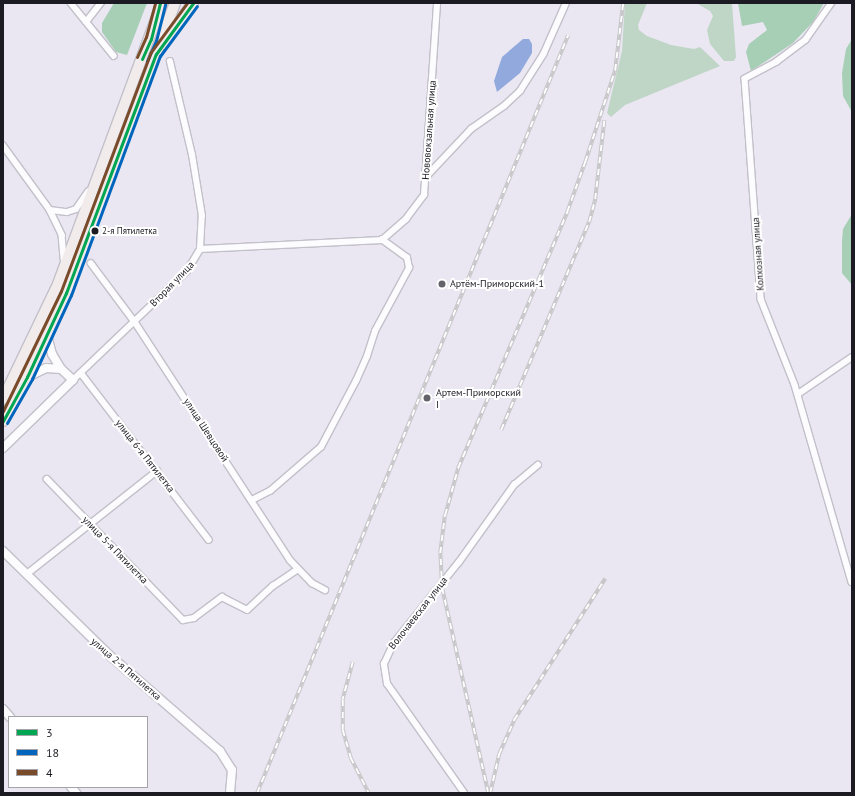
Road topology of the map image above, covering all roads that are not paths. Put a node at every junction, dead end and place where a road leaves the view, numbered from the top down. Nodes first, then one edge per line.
1 (71, 3) edge
2 (101, 3) edge
3 (162, 3) edge
4 (175, 3) edge
5 (193, 3) edge
6 (437, 3) edge
7 (566, 3) edge
8 (832, 3) edge
9 (86, 22) junction
10 (156, 54) junction
11 (114, 56) dead end
12 (170, 62) dead end
13 (3, 144) edge
14 (101, 171) junction
15 (426, 177) junction
16 (50, 210) junction
17 (382, 240) junction
18 (200, 249) junction
19 (92, 263) dead end
20 (64, 265) junction
21 (134, 322) junction
22 (47, 335) junction
23 (852, 358) edge
24 (61, 369) junction
25 (81, 373) junction
26 (27, 377) junction
27 (72, 380) junction
28 (798, 394) junction
29 (3, 399) edge
30 (3, 421) edge
31 (3, 448) edge
32 (538, 465) dead end
33 (157, 471) junction
34 (47, 479) dead end
35 (252, 500) junction
36 (89, 523) junction
37 (209, 540) dead end
38 (3, 551) edge
39 (297, 570) junction
40 (27, 574) junction
41 (852, 582) edge
42 (324, 590) dead end
43 (230, 793) edge
44 (464, 793) edge

1 - 9 street
2 - 9 street
3 - 14 highway
4 - 10 highway
5 - 10 highway
6 - 15 street, Нововокзальная улица
7 - 15 street
8 - 28 street, Колхозная улица
9 - 11 street
10 - 22 highway
12 - 18 street, Вторая улица
13 - 16 street
14 - 16 street
14 - 20 highway
15 - 17 street, Нововокзальная улица
16 - 20 street
17 - 18 street
17 - 35 street
18 - 21 street, Вторая улица
19 - 21 street, улица Шевцовой
20 - 29 highway
21 - 25 street, Вторая улица
21 - 35 street, улица Шевцовой
22 - 24 main road
22 - 26 highway
23 - 28 street
24 - 26 main road
24 - 27 main road
25 - 27 street, Вторая улица
25 - 33 street, улица 6-я Пятилетка
26 - 30 highway
27 - 31 main road, Вторая улица
28 - 41 street, Колхозная улица
32 - 44 street, Волочаевская улица
33 - 36 street
33 - 37 street, улица 6-я Пятилетка
34 - 36 street, улица 5-я Пятилетка
35 - 39 street, улица Шевцовой
36 - 39 street, улица 5-я Пятилетка
36 - 40 street
38 - 40 main road, улица 2-я Пятилетка
39 - 42 street, улица Шевцовой
40 - 43 main road, улица 2-я Пятилетка

